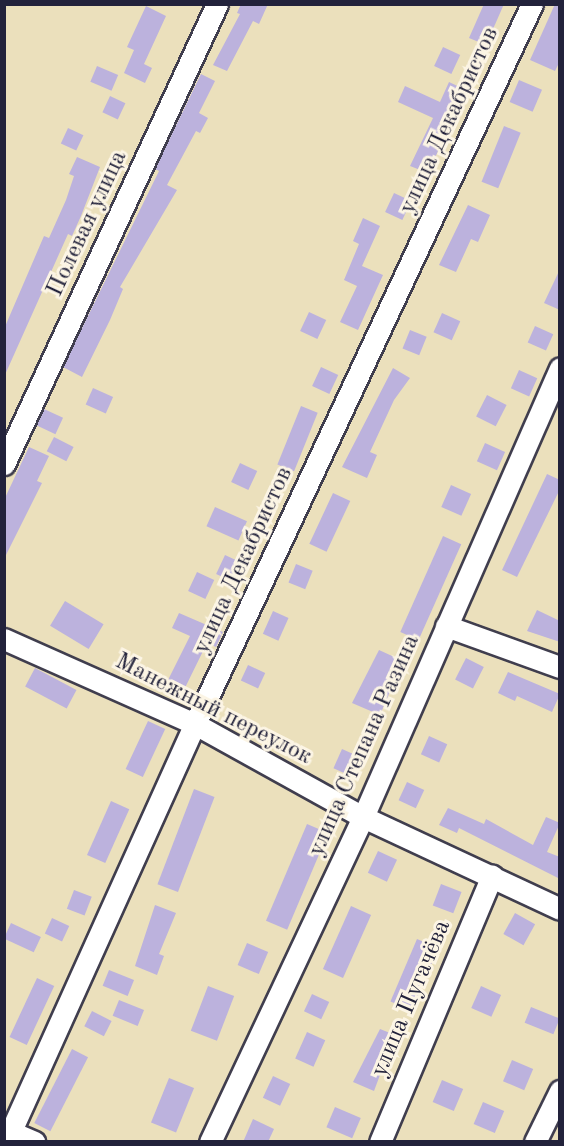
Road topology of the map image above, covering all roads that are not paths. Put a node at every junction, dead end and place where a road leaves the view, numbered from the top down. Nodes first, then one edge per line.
1 (217, 4) edge
2 (532, 4) edge
3 (560, 368) edge
4 (4, 464) edge
5 (446, 626) junction
6 (4, 639) edge
7 (560, 667) edge
8 (195, 724) junction
9 (363, 817) junction
10 (492, 876) junction
11 (560, 909) edge
12 (560, 1091) edge
13 (7, 1134) edge
14 (34, 1142) edge
15 (210, 1142) edge
16 (380, 1142) edge
17 (535, 1142) edge

1 - 4 street, Полевая улица
2 - 8 street, улица Декабристов
3 - 5 street, улица Степана Разина
5 - 7 street
5 - 9 street, улица Степана Разина
6 - 8 street, Манежный переулок
8 - 9 street, Манежный переулок
8 - 13 street, улица Декабристов
9 - 10 street, Манежный переулок
9 - 15 street, улица Степана Разина
10 - 11 street, Манежный переулок
10 - 16 street, улица Пугачёва
12 - 17 street
13 - 14 street

